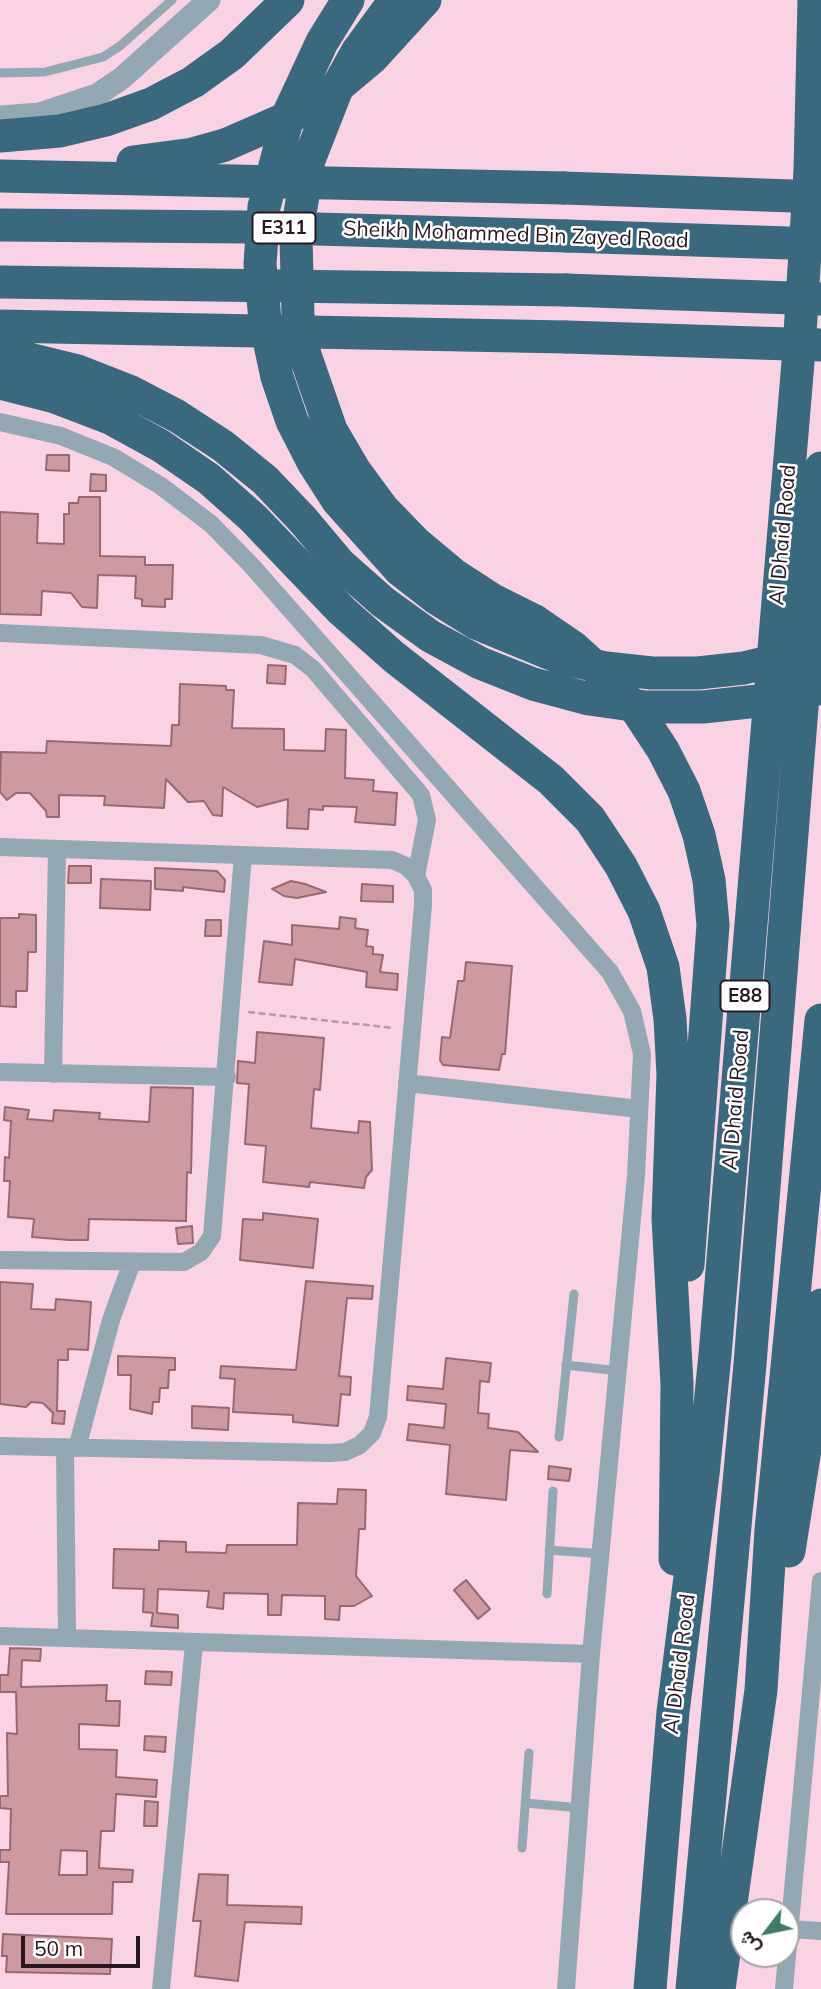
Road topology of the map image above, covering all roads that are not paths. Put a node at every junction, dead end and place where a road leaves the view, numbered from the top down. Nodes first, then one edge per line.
1 (173, 0) edge
2 (209, 0) edge
3 (288, 0) edge
4 (348, 0) edge
5 (814, 0) edge
6 (409, 7) edge
7 (0, 73) edge
8 (0, 117) edge
9 (0, 136) edge
10 (0, 164) edge
11 (0, 176) edge
12 (821, 197) edge
13 (0, 225) edge
14 (821, 244) edge
15 (0, 282) edge
16 (821, 299) edge
17 (0, 326) edge
18 (821, 345) edge
19 (0, 352) edge
20 (0, 383) edge
21 (0, 422) edge
22 (821, 468) edge
23 (0, 633) edge
24 (821, 649) edge
25 (821, 688) edge
26 (0, 847) edge
27 (57, 849) junction
28 (243, 855) junction
29 (416, 876) junction
30 (821, 1020) edge
31 (0, 1072) edge
32 (53, 1074) junction
33 (227, 1077) junction
34 (407, 1083) junction
35 (639, 1110) junction
36 (0, 1260) edge
37 (132, 1262) junction
38 (574, 1294) dead end
39 (821, 1305) edge
40 (566, 1365) junction
41 (619, 1371) junction
42 (677, 1384) junction
43 (559, 1437) dead end
44 (0, 1446) edge
45 (71, 1448) junction
46 (553, 1490) dead end
47 (549, 1550) junction
48 (602, 1555) junction
49 (821, 1581) edge
50 (547, 1594) dead end
51 (0, 1636) edge
52 (67, 1636) junction
53 (194, 1644) junction
54 (591, 1654) junction
55 (761, 1690) junction
56 (673, 1712) junction
57 (814, 1739) edge
58 (528, 1753) dead end
59 (525, 1803) junction
60 (581, 1808) junction
61 (522, 1848) dead end
62 (793, 1898) edge
63 (800, 1929) edge
64 (821, 1931) edge
65 (786, 1968) edge
66 (160, 1989) edge
67 (566, 1989) edge
68 (650, 1989) edge
69 (692, 1989) edge
70 (719, 1989) edge
71 (784, 1989) edge

1 - 7 lane
2 - 8 street
3 - 9 highway
4 - 24 highway, bridge
5 - 56 highway, Al Dhaid Road / E88
6 - 10 highway
6 - 42 highway, bridge
11 - 12 highway, bridge
13 - 14 highway, Sheikh Mohammed Bin Zayed Road / E311, bridge
15 - 16 highway, bridge
17 - 18 highway, bridge
19 - 25 highway, bridge
20 - 42 highway
21 - 35 street
22 - 69 highway, Al Dhaid Road / E88
23 - 29 street
26 - 27 street
27 - 28 street
27 - 32 street
28 - 29 street
28 - 33 street
29 - 34 street
30 - 55 highway
31 - 32 street
32 - 33 street
33 - 37 street
34 - 35 street
34 - 45 street
35 - 41 street
36 - 37 street
37 - 45 street
38 - 40 lane
39 - 55 highway
40 - 41 lane
40 - 43 lane
41 - 48 street
42 - 56 highway
44 - 45 street
45 - 52 street
46 - 47 lane
47 - 48 lane
47 - 50 lane
48 - 54 street
49 - 57 street
51 - 52 street
52 - 53 street
53 - 54 street
53 - 66 street
54 - 60 street
55 - 70 highway
56 - 68 highway, Al Dhaid Road / E88
57 - 62 street
58 - 59 lane
59 - 60 lane
59 - 61 lane
60 - 67 street
63 - 64 street
65 - 71 street

